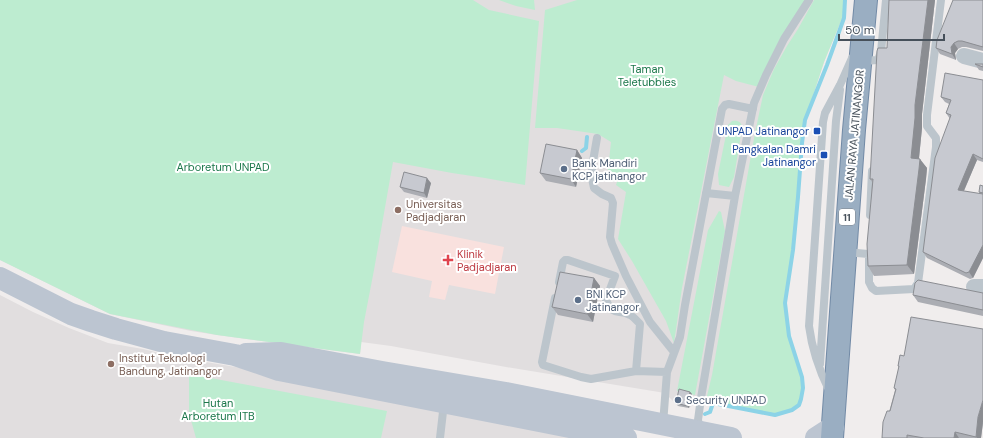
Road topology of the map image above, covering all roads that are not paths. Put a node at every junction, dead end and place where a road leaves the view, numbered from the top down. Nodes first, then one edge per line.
1 (809, 0) edge
2 (866, 0) edge
3 (886, 0) edge
4 (941, 0) edge
5 (863, 34) junction
6 (964, 56) dead end
7 (983, 61) edge
8 (872, 63) junction
9 (840, 85) junction
10 (753, 109) junction
11 (597, 138) dead end
12 (873, 161) edge
13 (706, 193) junction
14 (735, 196) junction
15 (869, 223) edge
16 (846, 252) junction
17 (0, 278) edge
18 (674, 352) junction
19 (235, 355) junction
20 (819, 368) junction
21 (636, 371) junction
22 (667, 372) junction
23 (835, 402) junction
24 (444, 403) junction
25 (662, 431) edge
26 (703, 432) junction
27 (830, 435) edge
28 (440, 438) edge
29 (626, 438) edge
30 (731, 438) edge

1 - 10 lane
2 - 5 highway, JALAN RAYA JATINANGOR / 11
3 - 8 lane
4 - 16 lane
5 - 8 highway, JALAN RAYA JATINANGOR / 11
5 - 9 lane
6 - 7 street
8 - 16 highway, JALAN RAYA JATINANGOR / 11
9 - 20 lane
9 - 20 lane
10 - 13 lane
10 - 14 lane
11 - 18 lane
12 - 15 lane
13 - 14 lane
13 - 18 lane
14 - 26 lane
16 - 23 highway, JALAN RAYA JATINANGOR / 11
17 - 19 main road
18 - 22 lane
19 - 24 main road
19 - 25 main road
20 - 23 lane
21 - 21 lane
21 - 22 lane
22 - 25 lane
23 - 27 highway, JALAN RAYA JATINANGOR / 11
24 - 28 lane
24 - 29 main road
25 - 26 main road
26 - 30 main road

